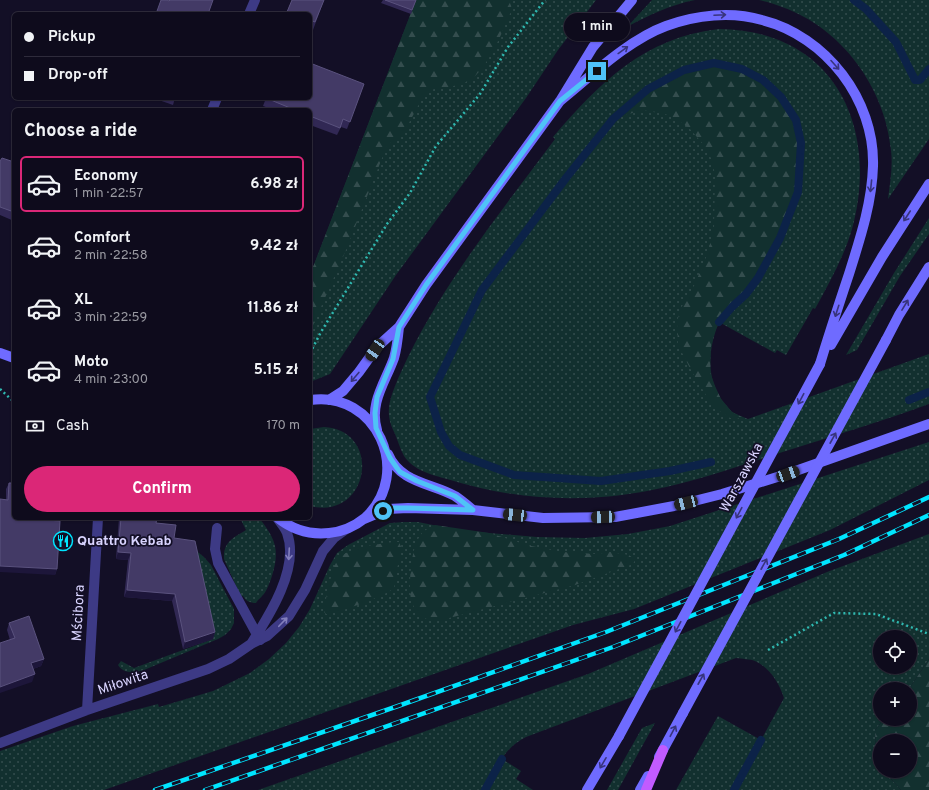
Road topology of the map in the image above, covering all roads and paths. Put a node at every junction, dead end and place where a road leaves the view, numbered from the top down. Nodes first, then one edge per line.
1 (255, 0) edge
2 (544, 0) edge
3 (632, 0) edge
4 (250, 12) edge
5 (560, 101) junction
6 (929, 184) edge
7 (929, 267) edge
8 (399, 327) junction
9 (312, 349) edge
10 (0, 353) edge
11 (12, 357) edge
12 (820, 364) junction
13 (0, 388) edge
14 (12, 400) edge
15 (312, 400) edge
16 (329, 400) junction
17 (929, 424) edge
18 (378, 432) junction
19 (385, 447) junction
20 (473, 510) junction
21 (98, 520) edge
22 (279, 520) edge
23 (281, 520) edge
24 (362, 520) junction
25 (217, 528) dead end
26 (348, 528) junction
27 (929, 634) edge
28 (256, 640) junction
29 (768, 650) dead end
30 (87, 710) junction
31 (0, 743) edge
32 (663, 750) junction
33 (587, 790) edge
34 (640, 790) edge
35 (646, 790) edge

1 - 4 street
2 - 9 path
3 - 5 main road
5 - 8 main road
5 -> 12 main road
6 -> 12 main road, Warszawska
32 -> 7 main road, bridge
8 -> 16 main road
8 - 18 main road
10 - 11 main road
12 -> 33 main road, Warszawska, bridge
13 - 14 path
15 - 16 main road
16 - 18 main road
17 - 20 main road
18 - 19 main road
19 - 20 main road
19 - 24 main road
20 - 24 main road
21 - 30 street, Mścibora
22 -> 28 street
23 - 26 main road
24 - 26 main road
25 - 28 street
28 -> 26 street, Miłowita
27 - 29 path
28 - 30 street, Miłowita
30 - 31 street, Miłowita
32 - 34 main road
32 - 35 main road

